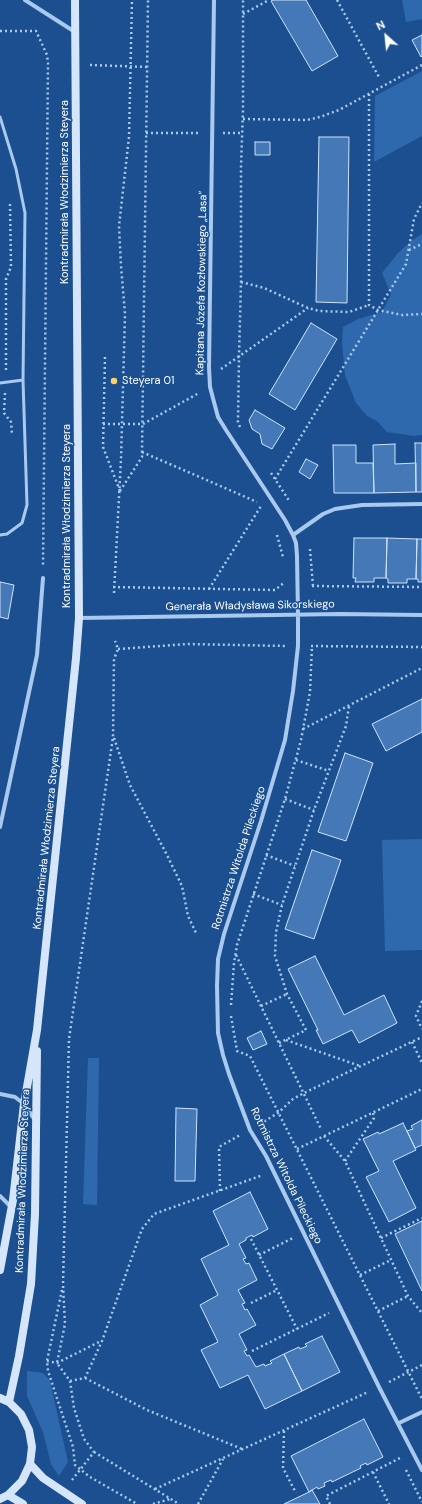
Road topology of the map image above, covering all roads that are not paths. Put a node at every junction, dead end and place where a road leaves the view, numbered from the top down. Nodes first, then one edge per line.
1 (25, 0) edge
2 (75, 0) edge
3 (214, 0) edge
4 (75, 32) junction
5 (0, 117) edge
6 (22, 380) junction
7 (0, 383) edge
8 (422, 504) edge
9 (0, 535) edge
10 (293, 535) junction
11 (43, 578) road end
12 (298, 615) junction
13 (422, 615) edge
14 (79, 618) junction
15 (0, 827) edge
16 (37, 1030) junction
17 (0, 1094) edge
18 (24, 1104) junction
19 (37, 1122) junction
20 (0, 1196) edge
21 (12, 1208) junction
22 (0, 1270) edge
23 (0, 1398) edge
24 (8, 1402) junction
25 (422, 1412) edge
26 (399, 1423) junction
27 (30, 1464) junction
28 (422, 1470) edge
29 (8, 1495) junction
30 (0, 1499) edge
31 (23, 1504) edge
32 (82, 1504) edge

1 - 4 street
2 - 4 street, Kontradmirała Włodzimierza Steyera
3 - 10 street, Kapitana Józefa Kozłowskiego „Lasa”
4 - 14 street, Kontradmirała Włodzimierza Steyera
5 - 6 lane
6 - 7 lane
6 - 9 lane
8 - 10 street
10 - 12 street, Kapitana Józefa Kozłowskiego „Lasa”
11 - 15 street
12 - 13 street, Generała Władysława Sikorskiego
12 - 14 street, Generała Władysława Sikorskiego
12 - 26 street, Rotmistrza Witolda Pileckiego
14 - 16 street, Kontradmirała Włodzimierza Steyera
16 - 18 street, Kontradmirała Włodzimierza Steyera
16 - 19 street, Kontradmirała Włodzimierza Steyera
17 - 18 street
18 - 19 street
18 - 21 street, Kontradmirała Włodzimierza Steyera
19 - 24 street, Kontradmirała Włodzimierza Steyera
20 - 21 street
21 - 22 street, Kontradmirała Włodzimierza Steyera
23 - 24 street
24 - 27 street
25 - 26 street
26 - 28 street, Rotmistrza Witolda Pileckiego
27 - 29 street
27 - 32 street
29 - 30 street
29 - 31 street

